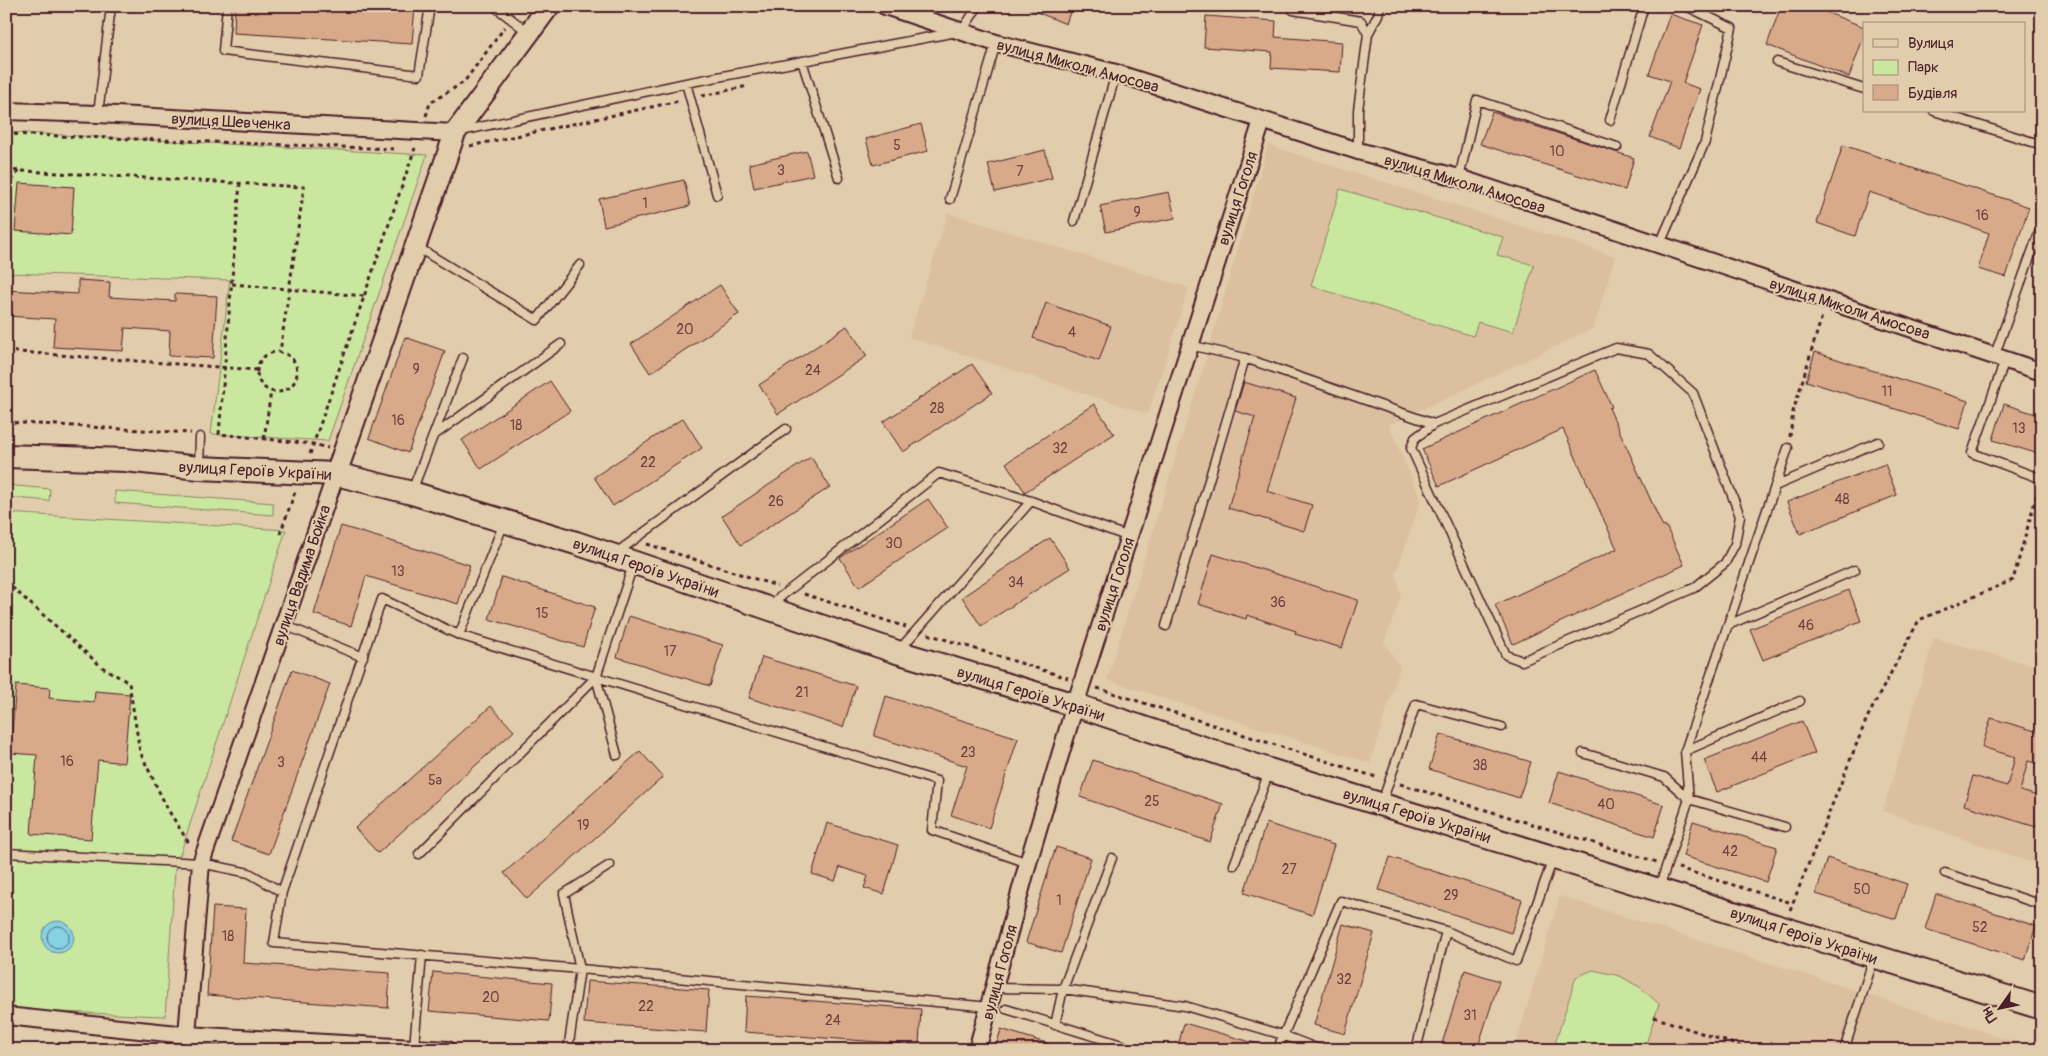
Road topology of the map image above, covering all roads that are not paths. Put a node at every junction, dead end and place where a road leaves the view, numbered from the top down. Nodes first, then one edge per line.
1 (111, 6) edge
2 (227, 6) edge
3 (430, 6) edge
4 (494, 6) edge
5 (549, 6) edge
6 (885, 6) edge
7 (978, 6) edge
8 (1290, 6) edge
9 (1331, 6) edge
10 (1380, 6) edge
11 (1644, 6) edge
12 (1686, 6) edge
13 (1336, 16) junction
14 (962, 31) junction
15 (530, 33) junction
16 (1368, 34) junction
17 (996, 43) junction
18 (802, 61) junction
19 (1777, 62) dead end
20 (1116, 73) junction
21 (686, 83) junction
22 (1863, 89) edge
23 (6, 111) edge
24 (1937, 112) edge
25 (98, 114) junction
26 (1610, 120) dead end
27 (1262, 121) junction
28 (455, 133) junction
29 (2042, 146) edge
30 (1617, 147) dead end
31 (1358, 151) junction
32 (839, 178) dead end
33 (1459, 178) junction
34 (717, 195) dead end
35 (950, 199) dead end
36 (1074, 221) dead end
37 (2038, 235) dead end
38 (415, 246) junction
39 (1659, 246) junction
40 (580, 264) dead end
41 (561, 344) dead end
42 (1190, 345) junction
43 (462, 358) dead end
44 (1245, 358) junction
45 (2000, 358) junction
46 (2042, 372) edge
47 (1434, 424) junction
48 (786, 429) dead end
49 (200, 435) road end
50 (433, 436) junction
51 (1878, 442) dead end
52 (1788, 448) road end
53 (6, 456) edge
54 (199, 468) junction
55 (336, 474) junction
56 (2042, 479) edge
57 (1776, 486) junction
58 (412, 493) junction
59 (1031, 501) junction
60 (504, 521) junction
61 (1129, 536) junction
62 (612, 556) junction
63 (633, 563) junction
64 (1855, 570) dead end
65 (766, 608) junction
66 (284, 625) junction
67 (1728, 625) junction
68 (1166, 626) dead end
69 (459, 635) junction
70 (897, 652) junction
71 (363, 657) junction
72 (596, 677) junction
73 (1800, 701) dead end
74 (1075, 705) junction
75 (1502, 727) dead end
76 (1685, 751) junction
77 (1583, 753) dead end
78 (617, 754) dead end
79 (1269, 770) junction
80 (1689, 798) junction
81 (1382, 804) junction
82 (1785, 827) dead end
83 (6, 853) edge
84 (419, 854) dead end
85 (1112, 858) dead end
86 (1553, 858) junction
87 (201, 863) junction
88 (1028, 864) junction
89 (610, 865) dead end
90 (1234, 865) dead end
91 (1945, 873) dead end
92 (1658, 890) junction
93 (282, 892) junction
94 (2042, 905) edge
95 (1446, 931) junction
96 (422, 955) junction
97 (1874, 958) junction
98 (580, 969) junction
99 (994, 988) junction
100 (1063, 989) junction
101 (998, 1008) junction
102 (2042, 1008) edge
103 (6, 1016) edge
104 (1055, 1025) junction
105 (187, 1035) junction
106 (1281, 1039) junction
107 (414, 1047) junction
108 (448, 1050) edge
109 (568, 1050) edge
110 (977, 1050) edge
111 (1138, 1050) edge
112 (1321, 1050) edge
113 (1416, 1050) edge
114 (1844, 1050) edge

1 - 25 lane
2 - 3 lane
4 - 15 lane
5 - 15 street, вулиця Вадима Бойка
6 - 14 street, вулиця Миколи Амосова
7 - 14 lane
8 - 13 lane
9 - 13 lane
10 - 16 lane
11 - 26 lane
12 - 39 lane
13 - 16 lane
14 - 17 street, вулиця Миколи Амосова
14 - 18 lane
15 - 28 street, вулиця Вадима Бойка
16 - 31 lane
17 - 20 street, вулиця Миколи Амосова
17 - 35 lane
18 - 21 lane
18 - 32 lane
19 - 22 lane
20 - 27 street, вулиця Миколи Амосова
20 - 36 lane
21 - 28 lane
21 - 34 lane
23 - 25 street, вулиця Шевченка
24 - 29 lane
25 - 28 street, вулиця Шевченка
27 - 31 street, вулиця Миколи Амосова
27 - 42 street, вулиця Гоголя
28 - 38 street, вулиця Вадима Бойка
30 - 33 lane
31 - 33 street, вулиця Миколи Амосова
33 - 39 street, вулиця Миколи Амосова
37 - 45 lane
38 - 40 lane
38 - 55 street, вулиця Вадима Бойка
39 - 45 street, вулиця Миколи Амосова
41 - 50 lane
42 - 44 lane
42 - 61 street, вулиця Гоголя
43 - 50 lane
44 - 47 lane
44 - 68 lane
45 - 46 street, вулиця Миколи Амосова
45 - 56 lane
47 - 47 lane
48 - 62 lane
49 - 54 lane
50 - 58 lane
51 - 57 lane
52 - 57 lane
53 - 54 main road, вулиця Героїв України
54 - 55 main road, вулиця Героїв України
55 - 58 main road, вулиця Героїв України
55 - 66 street, вулиця Вадима Бойка
57 - 67 lane
58 - 60 main road, вулиця Героїв України
59 - 61 lane
59 - 65 lane
59 - 70 lane
60 - 62 main road, вулиця Героїв України
60 - 69 lane
61 - 74 street, вулиця Гоголя
62 - 63 main road, вулиця Героїв України
63 - 65 main road, вулиця Героїв України
63 - 72 lane
64 - 67 lane
65 - 70 main road, вулиця Героїв України
66 - 71 lane
66 - 87 street, вулиця Вадима Бойка
67 - 76 lane
69 - 71 lane
69 - 72 lane
70 - 74 main road, вулиця Героїв України
71 - 93 lane
72 - 78 lane
72 - 84 lane
72 - 88 lane
73 - 76 lane
74 - 79 main road, вулиця Героїв України
74 - 88 street, вулиця Гоголя
75 - 81 lane
76 - 80 lane
77 - 80 lane
79 - 81 main road, вулиця Героїв України
79 - 90 lane
80 - 82 lane
80 - 92 lane
81 - 86 main road, вулиця Героїв України
83 - 87 lane
85 - 100 lane
86 - 92 main road, вулиця Героїв України
86 - 95 lane
87 - 93 lane
87 - 105 street, вулиця Вадима Бойка
88 - 99 street, вулиця Гоголя
89 - 98 lane
91 - 94 lane
92 - 97 main road, вулиця Героїв України
93 - 96 lane
95 - 106 lane
95 - 113 lane
96 - 98 lane
96 - 107 lane
97 - 102 main road, вулиця Героїв України
97 - 114 lane
98 - 101 lane
98 - 109 lane
99 - 100 lane
99 - 101 street, вулиця Гоголя
100 - 104 lane
100 - 106 lane
101 - 104 lane
101 - 110 street, вулиця Гоголя
103 - 105 street
104 - 111 lane
105 - 107 street
106 - 112 lane
107 - 108 street

